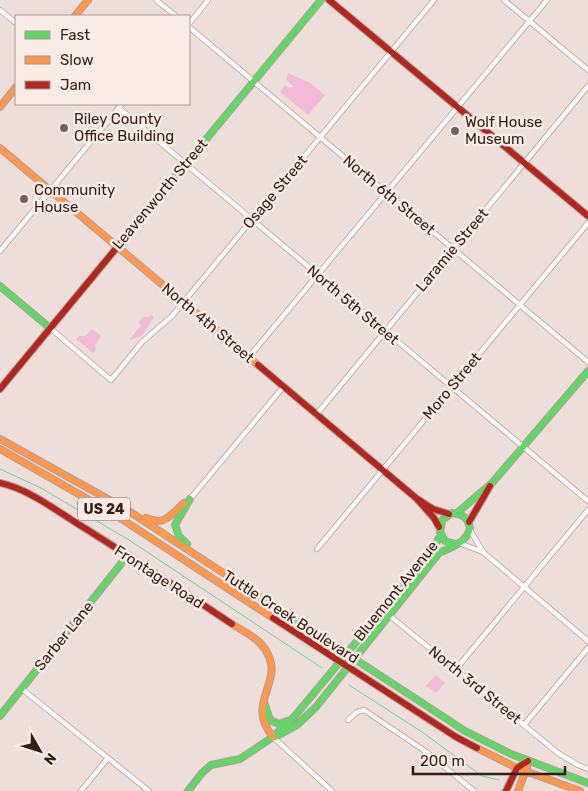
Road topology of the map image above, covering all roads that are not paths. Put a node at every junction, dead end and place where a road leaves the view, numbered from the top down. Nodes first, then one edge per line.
1 (88, 0) edge
2 (156, 0) edge
3 (208, 0) edge
4 (321, 0) edge
5 (329, 0) edge
6 (434, 0) edge
7 (504, 0) edge
8 (547, 0) edge
9 (0, 10) edge
10 (76, 15) edge
11 (175, 15) edge
12 (529, 21) junction
13 (15, 22) edge
14 (190, 25) edge
15 (190, 27) edge
16 (391, 52) junction
17 (588, 70) edge
18 (252, 82) junction
19 (588, 86) edge
20 (15, 88) edge
21 (121, 105) edge
22 (0, 107) edge
23 (458, 107) junction
24 (118, 108) junction
25 (320, 137) junction
26 (0, 148) edge
27 (185, 163) junction
28 (524, 163) junction
29 (50, 190) junction
30 (386, 193) junction
31 (588, 216) edge
32 (252, 220) junction
33 (588, 223) edge
34 (116, 246) junction
35 (453, 249) junction
36 (0, 251) edge
37 (319, 275) junction
38 (0, 286) edge
39 (183, 302) junction
40 (520, 305) junction
41 (50, 328) junction
42 (385, 331) junction
43 (249, 357) junction
44 (588, 362) edge
45 (588, 371) edge
46 (284, 386) junction
47 (452, 387) junction
48 (0, 389) edge
49 (316, 415) junction
50 (0, 439) edge
51 (523, 447) junction
52 (0, 449) edge
53 (382, 470) junction
54 (0, 483) edge
55 (492, 483) junction
56 (416, 498) junction
57 (190, 499) junction
58 (588, 501) edge
59 (124, 508) junction
60 (588, 510) edge
61 (456, 513) junction
62 (448, 514) junction
63 (469, 522) junction
64 (439, 527) junction
65 (470, 530) junction
66 (441, 535) junction
67 (457, 544) junction
68 (317, 549) dead end
69 (483, 552) junction
70 (128, 555) junction
71 (235, 580) junction
72 (402, 586) junction
73 (524, 587) junction
74 (390, 616) junction
75 (588, 641) edge
76 (588, 648) edge
77 (346, 653) junction
78 (354, 659) junction
79 (339, 661) junction
80 (348, 667) junction
81 (456, 669) junction
82 (22, 689) junction
83 (263, 701) junction
84 (0, 716) edge
85 (294, 717) junction
86 (348, 720) dead end
87 (524, 725) junction
88 (273, 737) junction
89 (108, 758) junction
90 (528, 761) junction
91 (517, 768) junction
92 (588, 769) edge
93 (526, 772) junction
94 (588, 783) edge
95 (81, 791) edge
96 (149, 791) edge
97 (188, 791) edge
98 (332, 791) edge
99 (474, 791) edge
100 (506, 791) edge
101 (518, 791) edge
102 (580, 791) edge

1 - 10 main road
2 - 11 street
3 - 14 street
4 - 18 main road, Leavenworth Street
5 - 16 main road
6 - 16 street, Osage Street
7 - 12 street
8 - 12 street
9 - 13 street
12 - 17 street
12 - 23 street
15 - 18 street, North 6th Street
16 - 23 main road
16 - 25 street, Osage Street
18 - 25 street, North 6th Street
18 - 27 main road, Leavenworth Street
19 - 28 street, Laramie Street
20 - 22 main road
21 - 24 street
23 - 28 main road
23 - 30 street
24 - 27 street, North 5th Street
24 - 29 street
25 - 30 street, North 6th Street
25 - 32 street, Osage Street
26 - 29 main road, North 4th Street
27 - 32 street, North 5th Street
27 - 34 main road, Leavenworth Street
28 - 31 main road
28 - 35 street, Laramie Street
29 - 34 main road, North 4th Street
29 - 36 street
30 - 35 street, North 6th Street
30 - 37 street
32 - 37 street, North 5th Street
32 - 39 street, Osage Street
33 - 40 street, Moro Street
34 - 39 main road, North 4th Street
34 - 41 main road, Leavenworth Street
35 - 40 street, North 6th Street
35 - 42 street, Laramie Street
37 - 42 street, North 5th Street
37 - 43 street
38 - 41 main road
39 - 41 street, Osage Street
39 - 43 main road, North 4th Street
40 - 44 street, North 6th Street
40 - 47 street, Moro Street
41 - 48 main road, Leavenworth Street
42 - 47 street, North 5th Street
42 - 49 street, Laramie Street
43 - 46 main road, North 4th Street
45 - 51 main road
46 - 49 main road, North 4th Street
46 - 57 street
47 - 51 street, North 5th Street
47 - 53 street, Moro Street
49 - 53 main road, North 4th Street
50 - 59 main road, Tuttle Creek Boulevard / US 24
51 - 55 main road
51 - 58 street, North 5th Street
52 - 79 main road, Tuttle Creek Boulevard / US 24
53 - 56 main road, North 4th Street
53 - 68 street, Moro Street
54 - 70 main road, Frontage Road
55 - 61 main road
55 - 63 main road
56 - 62 main road, North 4th Street
56 - 64 main road, North 4th Street
57 - 59 main road
57 - 71 main road
59 - 71 main road, Tuttle Creek Boulevard / US 24
60 - 73 street
61 - 62 main road
61 - 63 main road
62 - 64 main road
63 - 65 main road
64 - 66 main road
65 - 67 main road
65 - 69 street
66 - 67 main road
66 - 72 main road, Bluemont Avenue
67 - 69 street
67 - 74 main road, Bluemont Avenue
69 - 73 street
70 - 82 main road, Sarber Lane
70 - 83 main road, Frontage Road
71 - 77 main road, Tuttle Creek Boulevard / US 24
72 - 74 street
72 - 77 main road, Bluemont Avenue
73 - 75 street
73 - 81 street
74 - 78 main road, Bluemont Avenue
74 - 81 street, North 3rd Street
76 - 87 street
77 - 78 main road, Tuttle Creek Boulevard / US 24
77 - 79 main road, Bluemont Avenue
78 - 80 main road, Bluemont Avenue
78 - 90 main road, Tuttle Creek Boulevard / US 24
79 - 80 main road, Tuttle Creek Boulevard / US 24
79 - 85 main road, Bluemont Avenue
80 - 88 main road, Bluemont Avenue
80 - 91 main road, Tuttle Creek Boulevard / US 24
81 - 87 street, North 3rd Street
82 - 84 main road, Sarber Lane
82 - 89 street
83 - 85 main road
83 - 88 main road
85 - 88 main road, Bluemont Avenue
86 - 99 street
87 - 92 street, North 3rd Street
88 - 97 main road, Bluemont Avenue
88 - 98 street
89 - 95 street
89 - 96 street
90 - 91 main road
90 - 93 main road
90 - 94 main road, Tuttle Creek Boulevard / US 24
91 - 93 main road, Tuttle Creek Boulevard / US 24
91 - 100 main road
93 - 101 main road
93 - 102 main road, Tuttle Creek Boulevard / US 24

